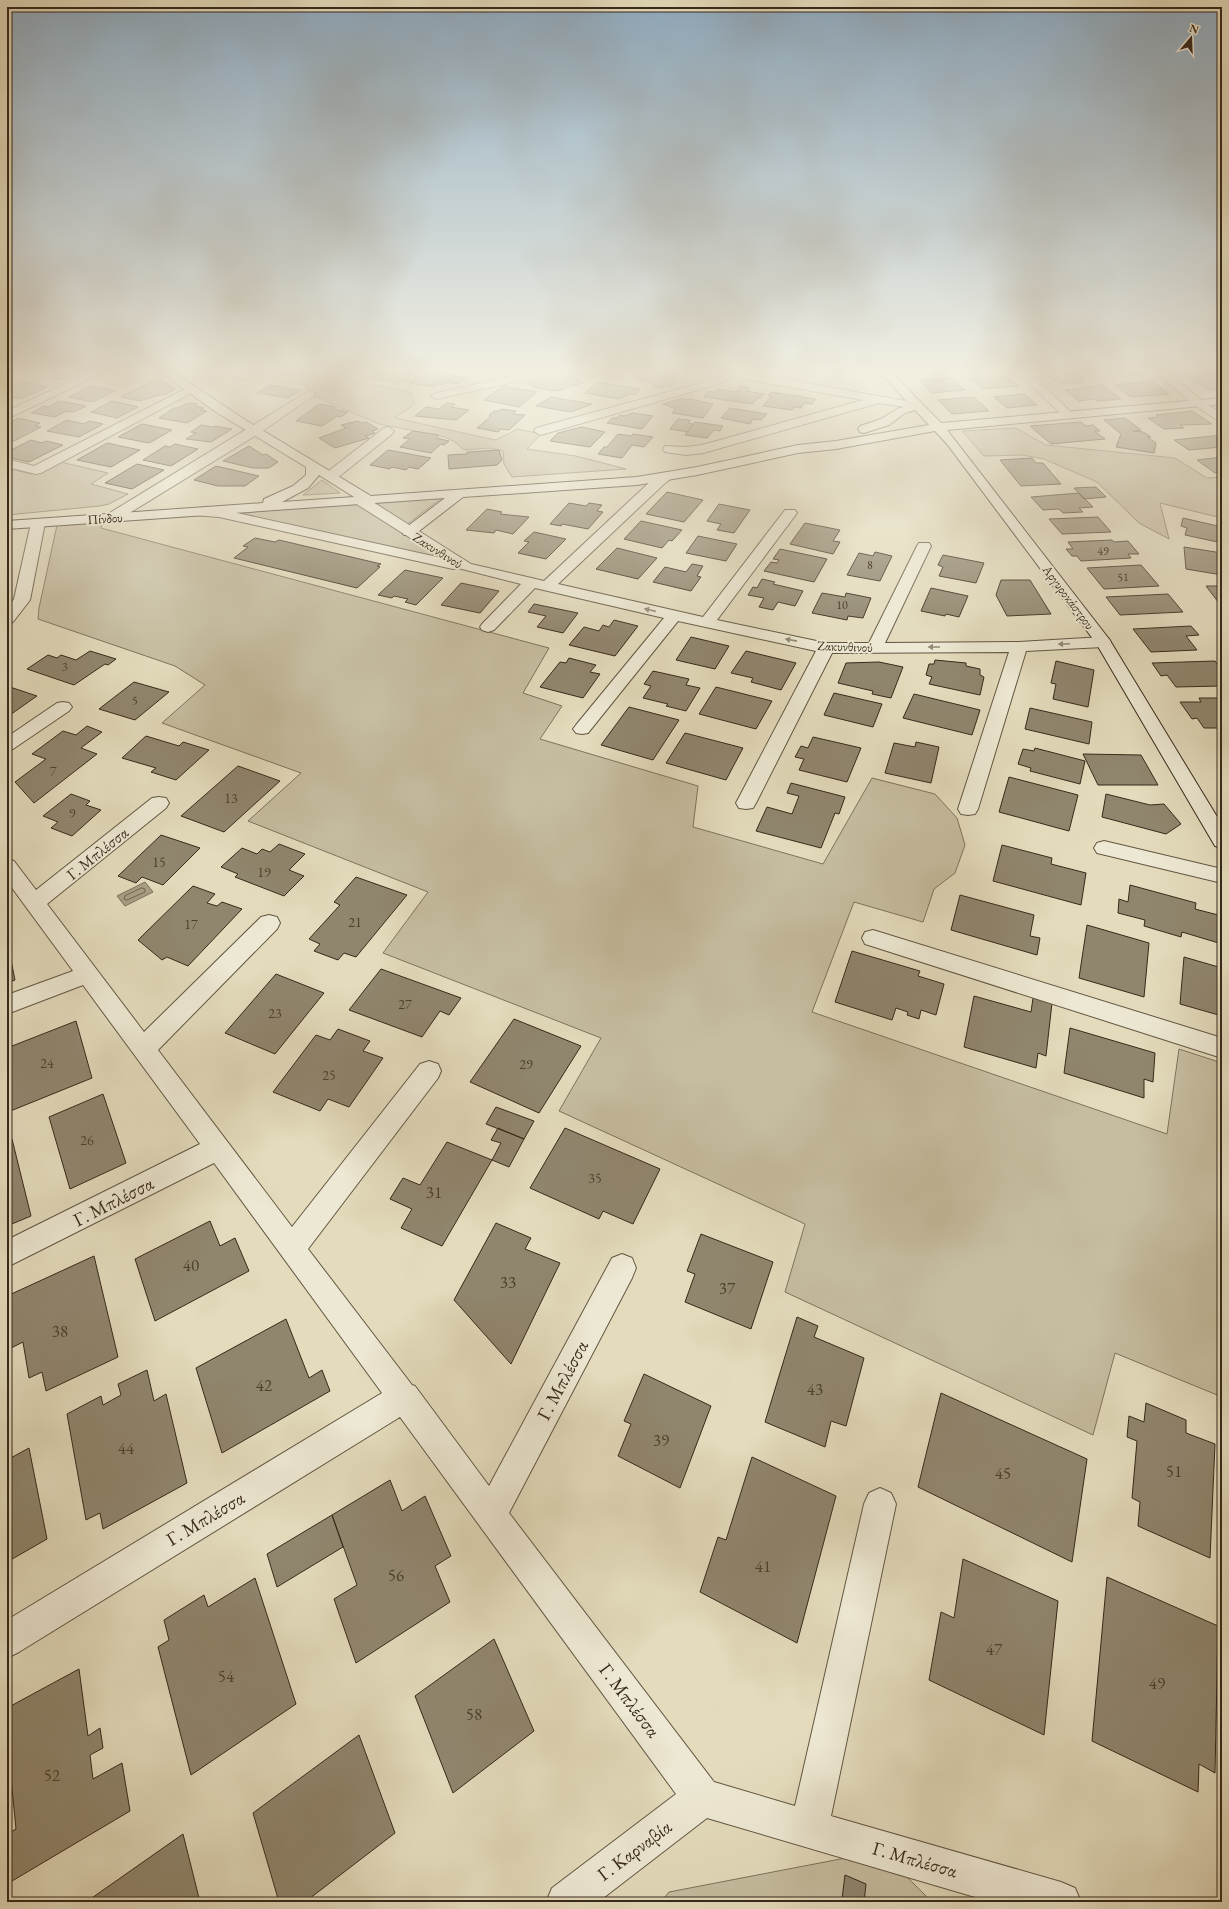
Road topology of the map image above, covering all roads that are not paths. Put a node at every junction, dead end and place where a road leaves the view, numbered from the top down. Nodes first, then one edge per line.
1 (11, 463) edge
2 (48, 463) edge
3 (202, 463) edge
4 (347, 463) edge
5 (730, 463) edge
6 (966, 463) edge
7 (312, 464) joint
8 (331, 476) junction
9 (668, 476) junction
10 (459, 494) junction
11 (364, 500) junction
12 (255, 508) junction
13 (199, 512) junction
14 (790, 513) dead end
15 (113, 518) junction
16 (38, 523) junction
17 (7, 525) edge
18 (409, 532) junction
19 (924, 546) dead end
20 (466, 567) junction
21 (531, 583) junction
22 (547, 586) junction
23 (674, 616) junction
24 (7, 619) edge
25 (707, 623) junction
26 (488, 627) dead end
27 (1103, 642) junction
28 (875, 647) junction
29 (1019, 647) junction
30 (826, 648) junction
31 (63, 707) dead end
32 (582, 729) dead end
33 (7, 745) edge
34 (159, 803) dead end
35 (746, 803) dead end
36 (968, 809) dead end
37 (1219, 833) edge
38 (1104, 848) dead end
39 (7, 866) edge
40 (1222, 876) edge
41 (34, 902) junction
42 (269, 923) dead end
43 (874, 938) dead end
44 (88, 974) junction
45 (7, 1005) edge
46 (1222, 1048) edge
47 (144, 1049) junction
48 (429, 1071) dead end
49 (218, 1148) junction
50 (292, 1248) junction
51 (7, 1254) edge
52 (622, 1268) dead end
53 (404, 1397) junction
54 (880, 1504) dead end
55 (491, 1514) junction
56 (7, 1640) edge
57 (702, 1798) junction
58 (809, 1829) junction
59 (996, 1893) edge
60 (566, 1902) edge
61 (1061, 1902) edge

1 - 2 street
3 - 15 street
4 - 8 street
5 - 9 street, Πίνδου
6 - 27 street, Αργυροκάστρου
7 - 8 street, Ζακυνθινού
7 - 12 street
8 - 11 street, Ζακυνθινού
9 - 10 street, Πίνδου
9 - 22 street
10 - 11 street, Πίνδου
10 - 18 street
11 - 12 street, Πίνδου
11 - 18 street, Ζακυνθινού
12 - 13 street, Πίνδου
13 - 15 street, Πίνδου
13 - 20 street
14 - 25 street
15 - 16 street, Πίνδου
16 - 17 street, Πίνδου
16 - 24 street
18 - 20 street, Ζακυνθινού
19 - 28 street
20 - 21 street, Ζακυνθινού
21 - 22 street, Ζακυνθινού
21 - 26 street
23 -> 22 street, Ζακυνθινού
23 - 25 street, Ζακυνθινού
23 - 32 street
30 -> 25 street, Ζακυνθινού
27 -> 29 street, Ζακυνθινού
27 - 37 street, Αργυροκάστρου
29 -> 28 street, Ζακυνθινού
28 - 30 street, Ζακυνθινού
29 - 36 street
30 - 35 street
31 - 33 street
34 - 41 street, Γ. Μπλέσσα
38 - 40 street
39 - 41 street, Γ. Μπλέσσα
41 - 44 street, Γ. Μπλέσσα
42 - 47 street
43 - 46 street
44 - 45 street
44 - 47 street, Γ. Μπλέσσα
47 - 49 street, Γ. Μπλέσσα
48 - 50 street
49 - 50 street, Γ. Μπλέσσα
49 - 51 street, Γ. Μπλέσσα
50 - 53 street, Γ. Μπλέσσα
52 - 55 street, Γ. Μπλέσσα
53 - 55 street, Γ. Μπλέσσα
53 - 56 street, Γ. Μπλέσσα
54 - 58 street
55 - 57 street, Γ. Μπλέσσα
57 - 58 street, Γ. Μπλέσσα
57 - 60 street, Γ. Καρναβία
58 - 59 street, Γ. Μπλέσσα
59 - 61 street, Γ. Μπλέσσα

